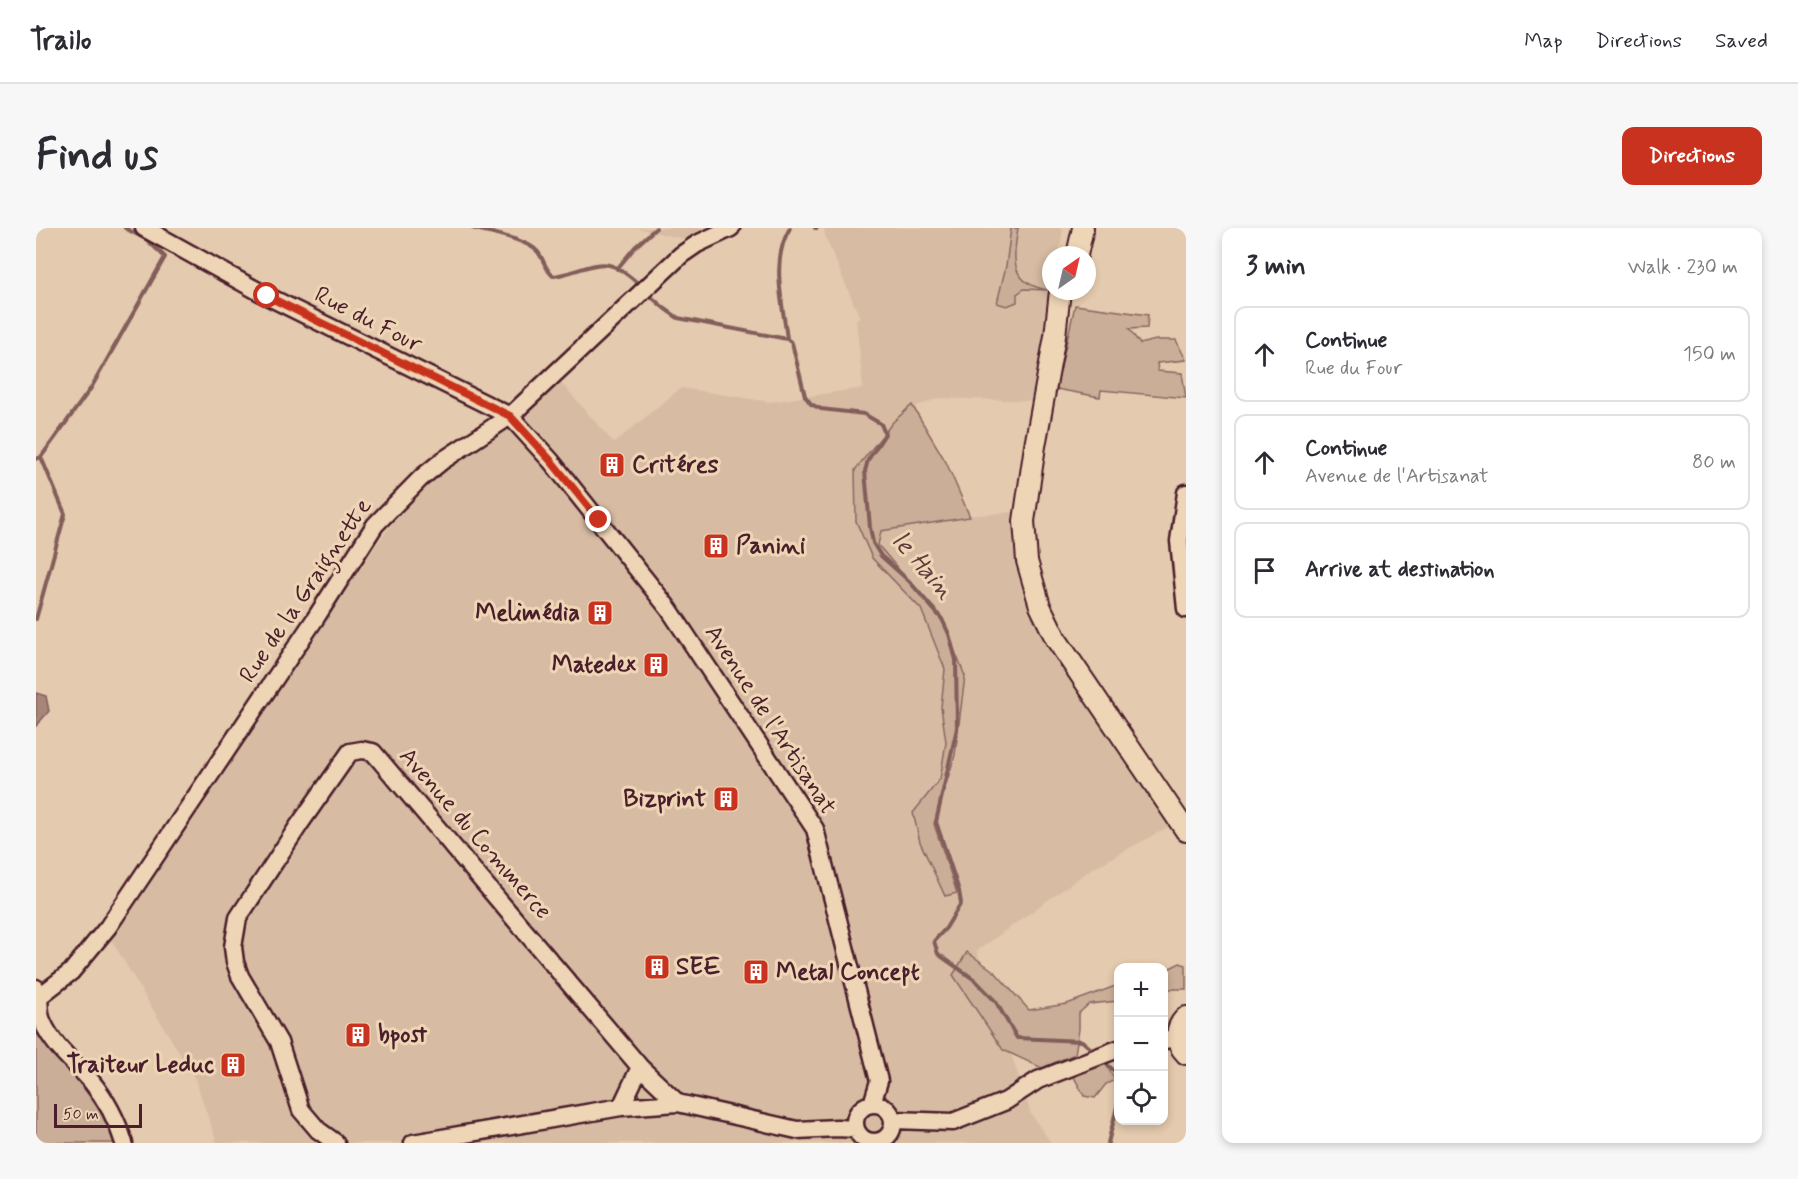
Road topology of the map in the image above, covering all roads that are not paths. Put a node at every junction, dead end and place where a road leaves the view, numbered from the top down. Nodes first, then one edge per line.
1 (144, 228) edge
2 (731, 228) edge
3 (1073, 228) edge
4 (1083, 228) edge
5 (1069, 246) edge
6 (1079, 246) edge
7 (1059, 300) edge
8 (1067, 300) edge
9 (1055, 336) junction
10 (510, 416) junction
11 (1186, 493) edge
12 (1186, 609) edge
13 (1186, 831) edge
14 (38, 992) edge
15 (1186, 1017) edge
16 (1175, 1044) edge
17 (1113, 1051) edge
18 (640, 1067) junction
19 (678, 1103) junction
20 (872, 1104) junction
21 (621, 1107) junction
22 (894, 1119) junction
23 (855, 1129) junction
24 (123, 1143) edge
25 (336, 1143) edge
26 (413, 1143) edge
27 (877, 1143) edge

1 - 10 street, Rue du Four
2 - 10 street, Rue de la Graignette
3 - 5 main road
4 - 6 main road
7 - 9 main road
8 - 9 main road
9 - 13 main road
10 - 14 street, Rue de la Graignette
10 - 20 street, Avenue de l'Artisanat
11 - 12 street
14 - 24 street
15 - 16 main road
17 - 22 street
18 - 19 street, Avenue du Commerce
18 - 21 street
18 - 25 street, Avenue du Commerce
19 - 21 street
19 - 23 street
20 - 22 street
20 - 23 street
21 - 26 street
22 - 27 street
23 - 27 street

